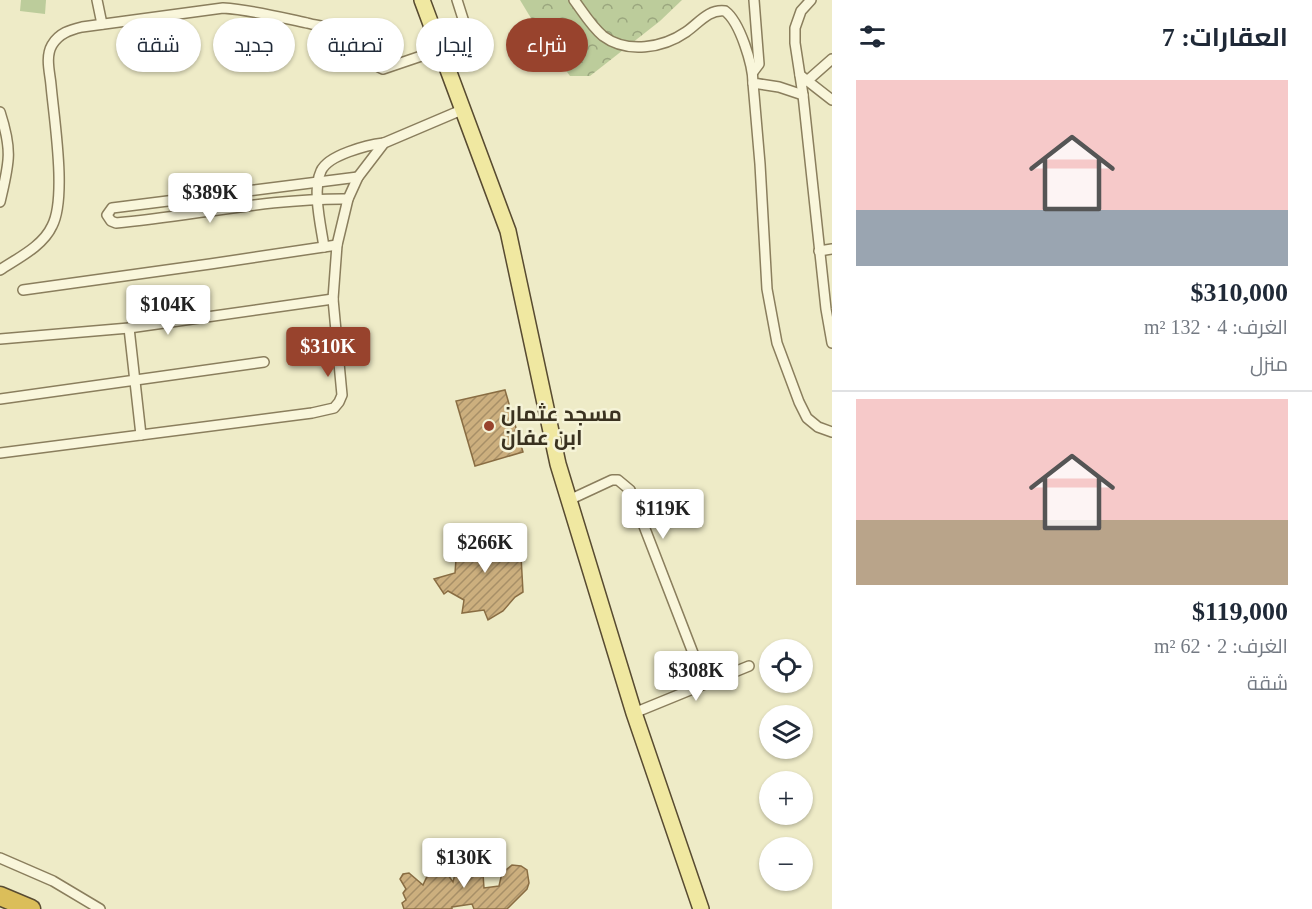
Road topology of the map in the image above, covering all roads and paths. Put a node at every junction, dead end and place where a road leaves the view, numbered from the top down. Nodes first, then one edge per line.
1 (97, 0) edge
2 (423, 0) edge
3 (457, 0) edge
4 (574, 0) edge
5 (754, 0) edge
6 (811, 0) edge
7 (222, 4) edge
8 (430, 18) edge
9 (463, 18) edge
10 (102, 24) junction
11 (416, 58) edge
12 (832, 59) edge
13 (450, 72) edge
14 (753, 72) junction
15 (804, 78) junction
16 (753, 83) junction
17 (803, 95) junction
18 (832, 100) edge
19 (464, 109) junction
20 (0, 112) edge
21 (384, 143) junction
22 (358, 177) junction
23 (318, 182) junction
24 (318, 198) junction
25 (348, 199) junction
26 (178, 201) junction
27 (0, 202) edge
28 (179, 215) junction
29 (337, 245) junction
30 (324, 247) junction
31 (832, 249) edge
32 (819, 251) junction
33 (0, 270) edge
34 (23, 290) dead end
35 (333, 299) junction
36 (829, 309) edge
37 (129, 328) junction
38 (0, 339) edge
39 (832, 344) edge
40 (264, 362) dead end
41 (136, 381) junction
42 (0, 399) edge
43 (832, 432) edge
44 (141, 435) junction
45 (0, 453) edge
46 (569, 500) junction
47 (749, 666) dead end
48 (705, 684) junction
49 (634, 713) junction
50 (0, 858) edge
51 (0, 896) edge
52 (31, 909) edge
53 (100, 909) edge
54 (701, 909) edge

1 - 10 street
2 - 8 main road
3 - 9 street
4 - 14 street
5 - 14 street
6 - 15 street
7 - 10 street
7 - 11 street
10 - 33 street
12 - 15 street
13 - 19 main road
14 - 16 street
15 - 17 street
15 - 18 street
16 - 17 street
16 - 43 street
17 - 32 street
19 - 21 street
19 - 46 main road
20 - 27 street
21 - 22 street
21 - 23 street
22 - 23 street
22 - 25 street
23 - 24 street
23 - 26 street
24 - 25 street
24 - 28 street
24 - 30 street
25 - 29 street
26 - 28 street
26 - 28 street
29 - 30 street
29 - 35 street
30 - 34 street
31 - 32 street
32 - 36 street
35 - 37 street
35 - 44 street
36 - 39 street
37 - 38 street
37 - 41 street
40 - 41 street
41 - 42 street
41 - 44 street
44 - 45 street
46 - 48 street
46 - 49 main road
47 - 48 street
48 - 49 street
49 - 54 main road
50 - 53 street
51 - 52 highway

